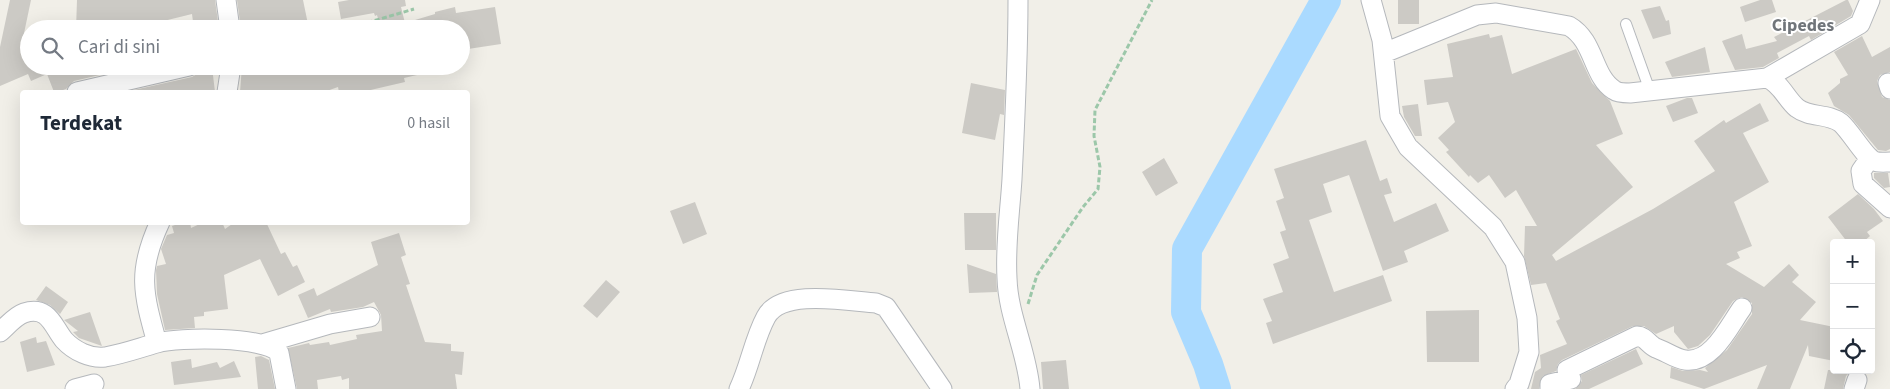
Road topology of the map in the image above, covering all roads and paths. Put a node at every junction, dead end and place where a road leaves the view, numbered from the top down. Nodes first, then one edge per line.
1 (226, 0) edge
2 (1018, 0) edge
3 (1152, 0) edge
4 (1371, 0) edge
5 (1870, 0) edge
6 (414, 9) dead end
7 (229, 20) edge
8 (377, 20) edge
9 (1626, 24) dead end
10 (1384, 53) junction
11 (150, 75) edge
12 (230, 75) edge
13 (1767, 78) junction
14 (86, 90) edge
15 (227, 90) edge
16 (1650, 91) junction
17 (1870, 158) junction
18 (1890, 162) edge
19 (1890, 208) edge
20 (159, 225) edge
21 (1742, 308) dead end
22 (1011, 314) junction
23 (370, 318) dead end
24 (0, 332) edge
25 (157, 343) junction
26 (262, 344) junction
27 (94, 384) dead end
28 (75, 389) edge
29 (286, 389) edge
30 (739, 389) edge
31 (942, 389) edge
32 (1030, 389) edge
33 (1515, 389) edge
34 (1550, 389) edge

1 - 7 street
2 - 22 street
3 - 22 path
4 - 10 street
5 - 13 street
6 - 8 path
9 - 16 lane
10 - 16 street
10 - 33 street
11 - 14 street
12 - 15 street
13 - 16 street
13 - 17 street
17 - 18 street
17 - 19 street
20 - 25 street
21 - 34 street
22 - 32 street
23 - 26 street
24 - 25 street
25 - 26 street
26 - 29 street
27 - 28 street
30 - 31 street

